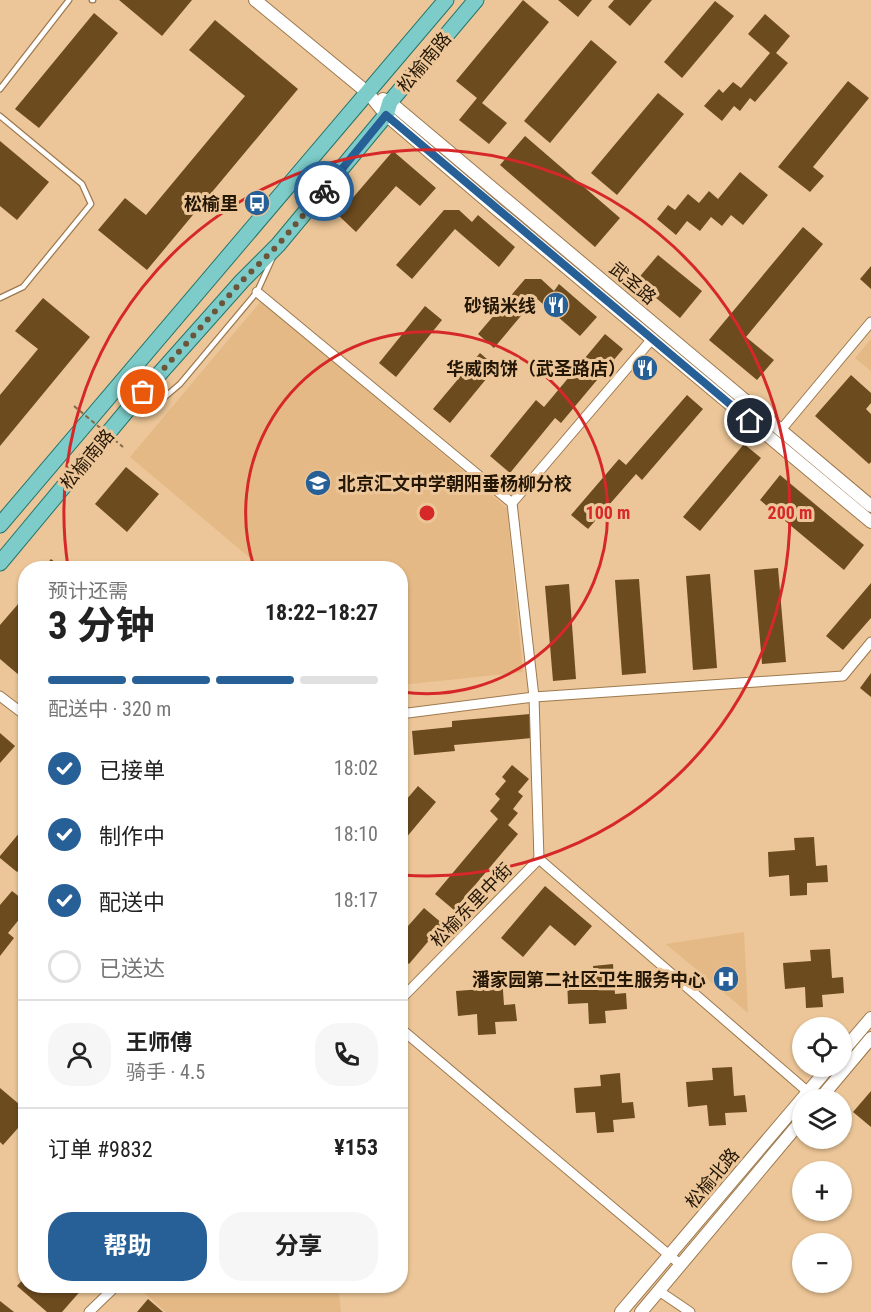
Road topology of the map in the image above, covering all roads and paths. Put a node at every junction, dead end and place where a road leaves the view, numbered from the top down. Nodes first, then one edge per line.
1 (69, 0) edge
2 (255, 0) edge
3 (446, 0) edge
4 (476, 0) edge
5 (0, 89) edge
6 (368, 93) junction
7 (388, 109) junction
8 (0, 116) edge
9 (278, 245) junction
10 (257, 292) junction
11 (0, 298) edge
12 (871, 322) edge
13 (652, 339) junction
14 (74, 406) dead end
15 (129, 408) junction
16 (780, 431) junction
17 (123, 447) dead end
18 (512, 503) junction
19 (871, 507) edge
20 (871, 522) edge
21 (0, 525) edge
22 (0, 563) edge
23 (871, 642) edge
24 (0, 696) edge
25 (534, 697) junction
26 (18, 710) edge
27 (408, 713) edge
28 (539, 859) junction
29 (408, 992) edge
30 (871, 1018) edge
31 (408, 1035) edge
32 (871, 1038) edge
33 (852, 1041) edge
34 (821, 1077) edge
35 (805, 1089) edge
36 (811, 1089) edge
37 (828, 1089) edge
38 (792, 1111) edge
39 (792, 1132) edge
40 (669, 1256) junction
41 (681, 1265) junction
42 (659, 1291) junction
43 (109, 1293) edge
44 (89, 1312) edge
45 (621, 1312) edge
46 (641, 1312) edge
47 (690, 1312) edge

1 - 5 lane
2 - 6 street
3 - 6 main road, 松榆南路
4 - 7 main road, 松榆南路
6 - 7 street
6 - 21 main road, 松榆南路
7 - 9 main road, 松榆南路
7 - 13 street, 武圣路
7 - 16 street, 武圣路
8 - 11 lane
9 - 10 lane
9 - 15 main road, 松榆南路
10 - 15 lane
10 - 18 street
12 - 16 street
13 - 18 street
13 - 20 street, 武圣路
14 - 17 path, bridge
15 - 22 main road, 松榆南路
16 - 19 street, 武圣路
18 - 25 street
23 - 25 street
24 - 26 street
25 - 27 street
25 - 28 street
28 - 29 street, 松榆东里中街
28 - 35 street
30 - 33 street
31 - 40 street
32 - 37 street
34 - 36 street, 松榆北路
38 - 40 street, 松榆北路
39 - 41 street, 松榆北路
40 - 41 street
40 - 45 street, 松榆北路
41 - 42 street, 松榆北路
42 - 46 street, 松榆北路
42 - 47 street
43 - 44 street

